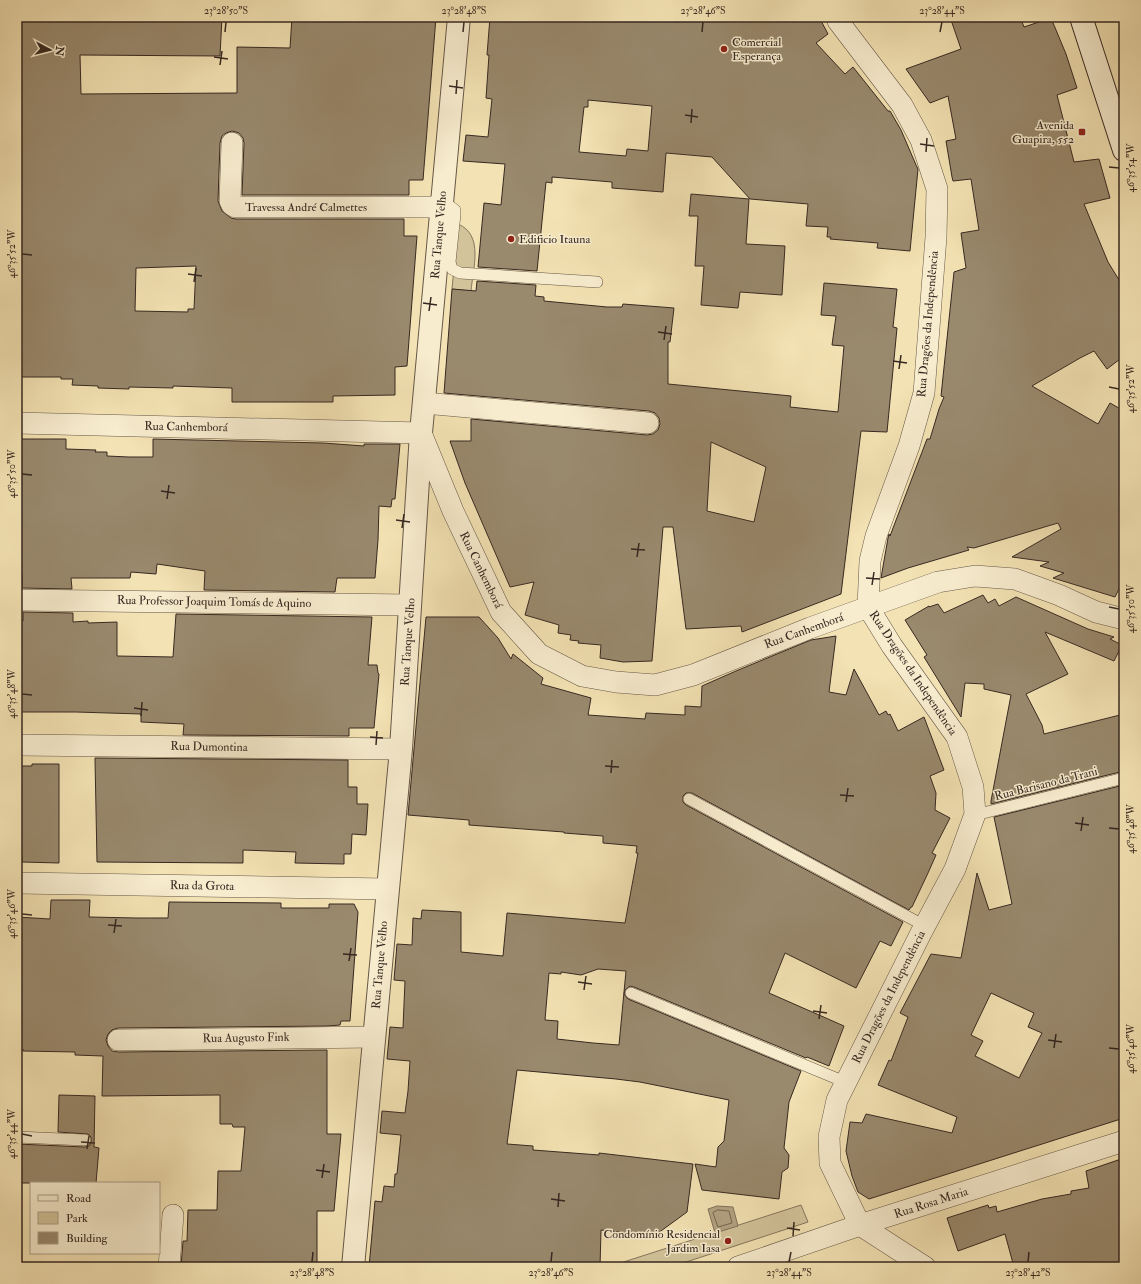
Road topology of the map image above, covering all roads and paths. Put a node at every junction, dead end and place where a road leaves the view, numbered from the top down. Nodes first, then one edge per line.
1 (459, 17) edge
2 (836, 17) edge
3 (1081, 17) edge
4 (232, 143) dead end
5 (1124, 150) edge
6 (442, 207) junction
7 (596, 282) dead end
8 (424, 403) junction
9 (648, 422) dead end
10 (17, 423) edge
11 (421, 434) junction
12 (17, 600) edge
13 (410, 605) junction
14 (868, 607) junction
15 (1124, 618) edge
16 (17, 745) edge
17 (401, 749) junction
18 (1124, 778) edge
19 (689, 799) dead end
20 (975, 814) junction
21 (17, 883) edge
22 (387, 889) junction
23 (925, 926) junction
24 (631, 993) dead end
25 (374, 1037) junction
26 (118, 1040) dead end
27 (845, 1082) junction
28 (17, 1137) edge
29 (85, 1140) dead end
30 (1124, 1141) edge
31 (173, 1215) dead end
32 (860, 1225) junction
33 (169, 1267) edge
34 (353, 1267) edge
35 (738, 1267) edge
36 (925, 1267) edge

1 - 6 street, Rua Tanque Velho
2 - 14 street, Rua Dragões da Independência
3 - 5 street
4 - 6 street, Travessa André Calmettes
6 - 7 lane
6 - 8 street, Rua Tanque Velho
8 - 9 street
8 - 11 street, Rua Tanque Velho
10 - 11 street, Rua Canhemborá
11 - 13 street, Rua Tanque Velho
11 - 14 street, Rua Canhemborá
12 - 13 street, Rua Professor Joaquim Tomás de Aquino
13 - 17 street, Rua Tanque Velho
14 - 15 street, Rua Canhemborá
14 - 20 street, Rua Dragões da Independência
16 - 17 street, Rua Dumontina
17 - 22 street, Rua Tanque Velho
18 - 20 lane, Rua Barisano da Trani
19 - 23 lane
20 - 23 street, Rua Dragões da Independência
21 - 22 street, Rua da Grota
22 - 25 street, Rua Tanque Velho
23 - 27 street, Rua Dragões da Independência
24 - 27 lane
25 - 26 street, Rua Augusto Fink
25 - 34 street, Rua Tanque Velho
27 - 32 street, Rua Dragões da Independência
28 - 29 lane
30 - 32 street, Rua Rosa Maria
31 - 33 street
32 - 35 street, Rua Rosa Maria
32 - 36 street

